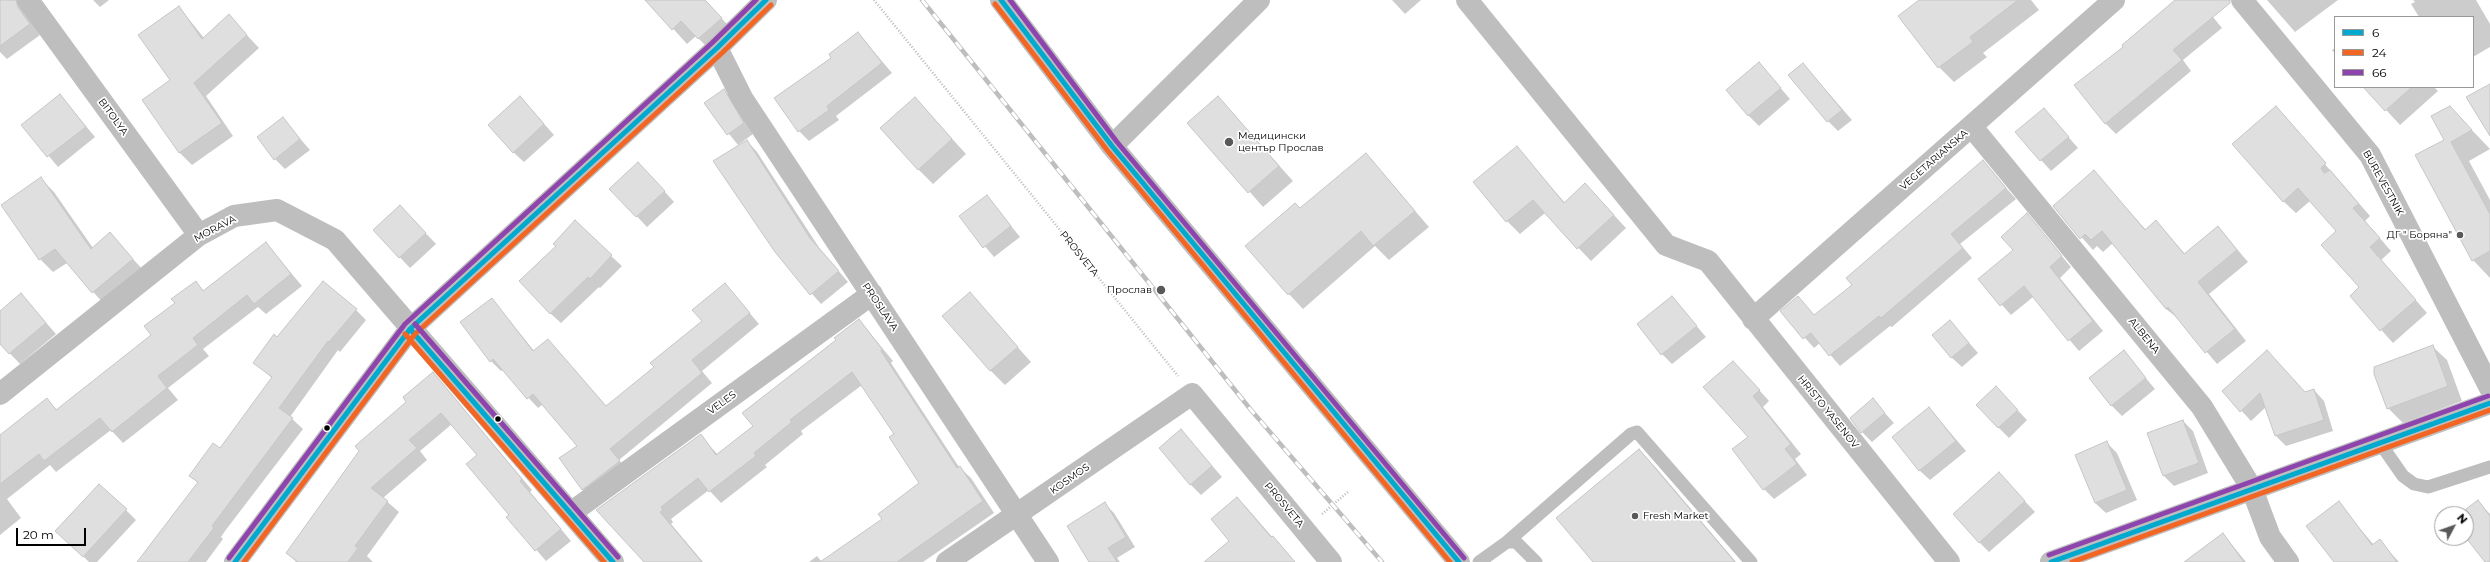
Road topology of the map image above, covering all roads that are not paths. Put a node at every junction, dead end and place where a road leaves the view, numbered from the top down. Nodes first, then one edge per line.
1 (28, 0) edge
2 (766, 0) edge
3 (1001, 0) edge
4 (1259, 0) edge
5 (1467, 0) edge
6 (2114, 0) edge
7 (2242, 0) edge
8 (717, 48) junction
9 (1972, 127) junction
10 (1112, 146) junction
11 (199, 235) junction
12 (872, 294) junction
13 (1753, 319) junction
14 (410, 329) junction
15 (2490, 388) edge
16 (0, 394) edge
17 (1192, 394) joint
18 (2490, 403) edge
19 (2380, 443) junction
20 (2490, 467) edge
21 (2252, 489) junction
22 (572, 512) junction
23 (1019, 515) junction
24 (1507, 542) junction
25 (234, 562) edge
26 (613, 562) edge
27 (947, 562) edge
28 (1048, 562) edge
29 (1331, 562) edge
30 (1458, 562) edge
31 (1479, 562) edge
32 (1536, 562) edge
33 (1751, 562) edge
34 (1949, 562) edge
35 (2051, 562) edge
36 (2288, 562) edge

1 - 11 street, BITOLYA
2 - 8 street
3 - 10 street
4 - 10 street
5 - 13 street, HRISTO YASENOV
6 - 9 street, VEGETARIANSKA
7 - 15 street, BUREVESTNIK
8 - 12 street, PROSLAVA
8 - 14 street
9 - 13 street, VEGETARIANSKA
9 - 21 street, ALBENA
10 - 30 street
11 - 14 street, MORAVA
11 - 16 street, MORAVA
12 - 22 street, VELES
12 - 23 street, PROSLAVA
13 - 34 street, HRISTO YASENOV
14 - 22 street
14 - 25 street
17 - 23 street, KOSMOS
17 - 29 street, PROSVETA
18 - 19 street
19 - 20 lane
19 - 21 street
21 - 35 street
21 - 36 street, ALBENA
22 - 26 street
23 - 27 street, KOSMOS
23 - 28 street, PROSLAVA
24 - 31 lane
24 - 32 lane
24 - 33 lane

